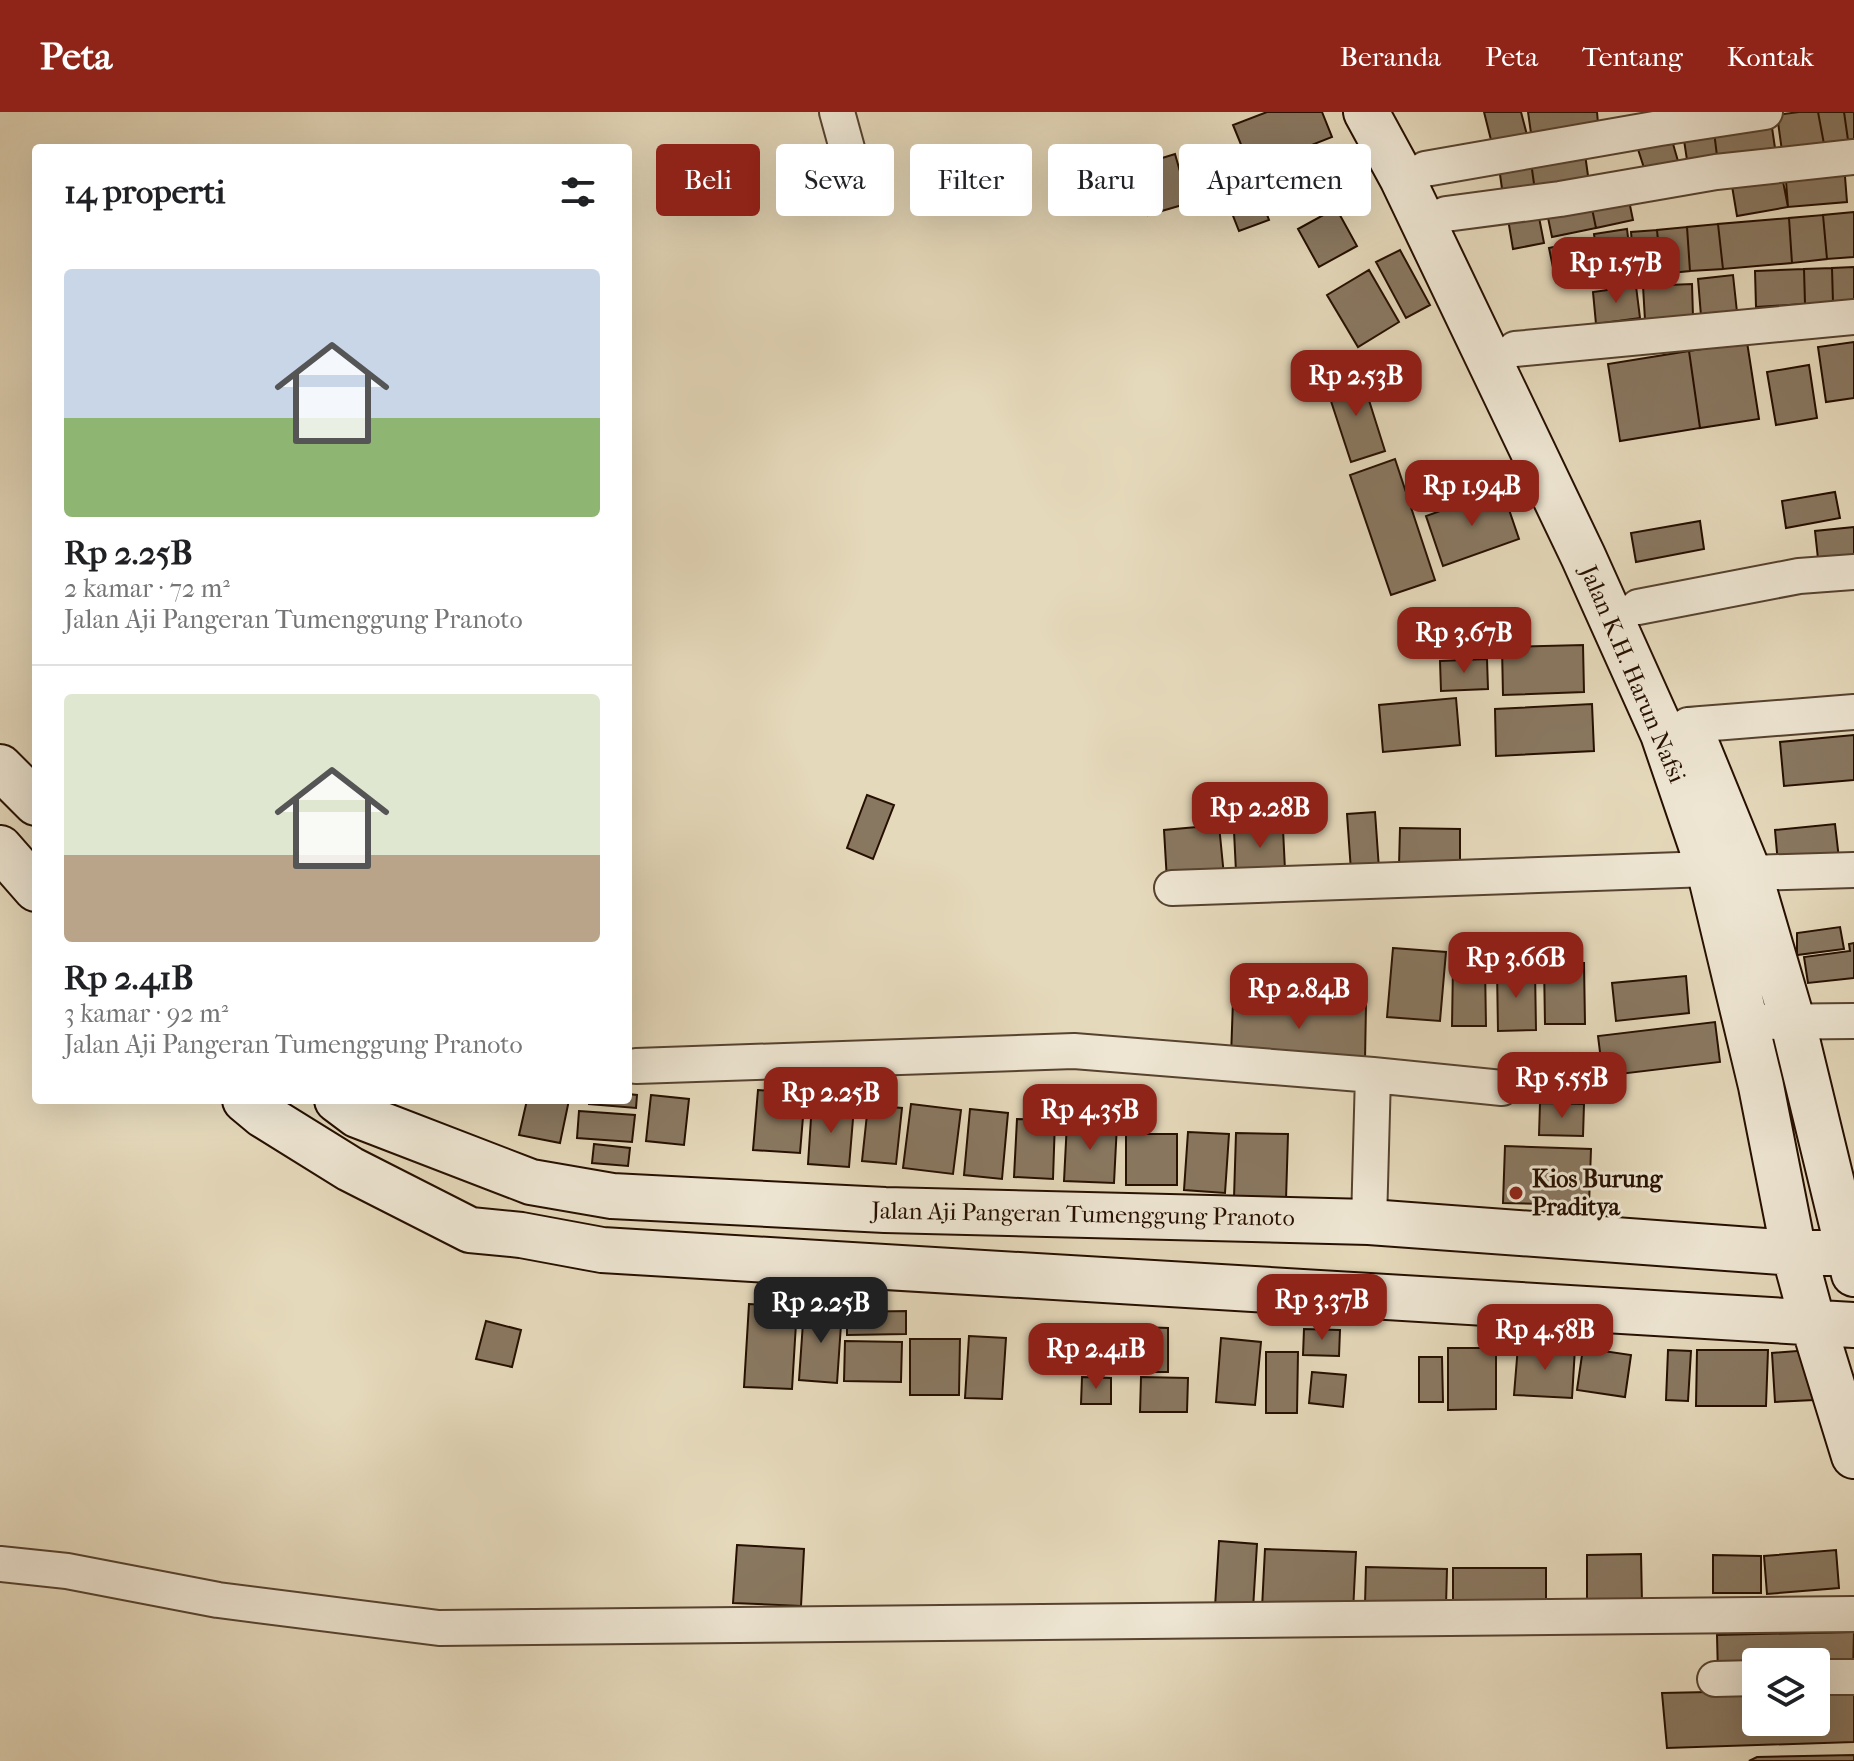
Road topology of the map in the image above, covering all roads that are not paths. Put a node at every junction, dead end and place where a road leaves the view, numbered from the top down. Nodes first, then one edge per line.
1 (837, 112) edge
2 (1366, 112) edge
3 (1395, 112) edge
4 (1765, 112) edge
5 (846, 144) edge
6 (1854, 157) edge
7 (1425, 169) junction
8 (1435, 219) junction
9 (1854, 317) edge
10 (1515, 349) junction
11 (1854, 572) edge
12 (1638, 607) junction
13 (1854, 712) edge
14 (1688, 725) junction
15 (0, 767) edge
16 (32, 799) edge
17 (0, 848) edge
18 (1854, 870) edge
19 (1729, 871) junction
20 (32, 884) edge
21 (1172, 888) dead end
22 (1854, 1021) edge
23 (1746, 1022) junction
24 (1793, 1023) junction
25 (636, 1066) dead end
26 (1373, 1075) junction
27 (1502, 1088) dead end
28 (250, 1104) edge
29 (342, 1104) edge
30 (1369, 1222) junction
31 (1794, 1253) junction
32 (1851, 1264) edge
33 (1834, 1324) edge
34 (1854, 1456) edge
35 (0, 1564) edge
36 (1854, 1614) edge
37 (1830, 1677) edge
38 (1854, 1677) edge
39 (1742, 1678) edge
40 (1715, 1679) dead end

1 - 5 street
2 - 8 main road, Jalan K.H. Harun Nafsi
3 - 7 main road, Jalan K.H. Harun Nafsi
4 - 7 street
6 - 8 street
7 - 8 main road, Jalan K.H. Harun Nafsi
8 - 10 main road, Jalan K.H. Harun Nafsi
8 - 19 main road, Jalan K.H. Harun Nafsi
9 - 10 street
10 - 12 main road, Jalan K.H. Harun Nafsi
11 - 12 street
12 - 14 main road, Jalan K.H. Harun Nafsi
13 - 14 street
14 - 19 main road, Jalan K.H. Harun Nafsi
15 - 16 main road
17 - 20 main road
18 - 19 street
19 - 21 street
19 - 23 main road, Jalan K.H. Harun Nafsi
19 - 24 main road, Jalan K.H. Harun Nafsi
22 - 24 street
23 - 24 street
23 - 31 main road, Jalan K.H. Harun Nafsi
24 - 32 main road, Jalan K.H. Harun Nafsi
25 - 26 street
26 - 27 street
26 - 30 street
28 - 33 main road
29 - 30 main road, Jalan Aji Pangeran Tumenggung Pranoto
30 - 31 main road, Jalan Aji Pangeran Tumenggung Pranoto
31 - 32 main road, Jalan Aji Pangeran Tumenggung Pranoto
31 - 33 main road, Jalan K.H. Harun Nafsi
33 - 34 main road, Jalan K.H. Harun Nafsi
35 - 36 street
37 - 38 street
39 - 40 street

